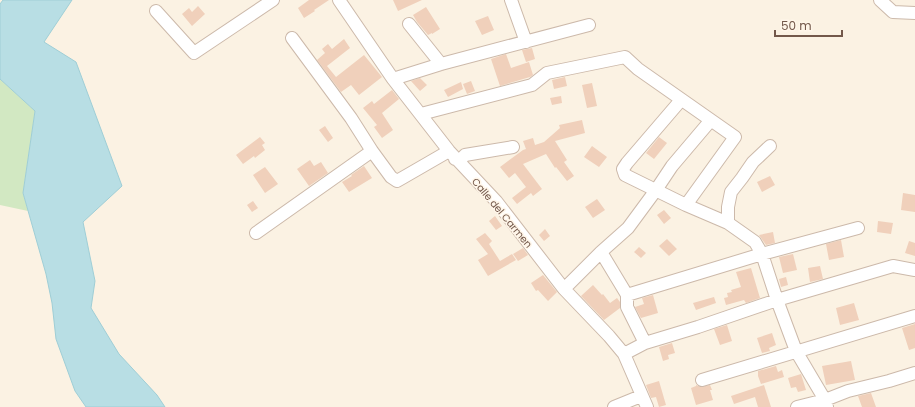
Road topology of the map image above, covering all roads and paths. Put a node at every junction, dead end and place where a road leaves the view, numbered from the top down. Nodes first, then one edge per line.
1 (273, 0) edge
2 (339, 0) edge
3 (511, 0) edge
4 (880, 0) edge
5 (156, 11) dead end
6 (915, 13) edge
7 (409, 24) dead end
8 (589, 25) dead end
9 (292, 38) dead end
10 (526, 42) junction
11 (441, 64) junction
12 (393, 79) junction
13 (681, 100) junction
14 (421, 114) junction
15 (712, 120) junction
16 (770, 146) dead end
17 (513, 147) dead end
18 (372, 151) junction
19 (452, 155) junction
20 (656, 190) junction
21 (686, 205) junction
22 (728, 224) junction
23 (858, 228) dead end
24 (256, 233) dead end
25 (601, 252) junction
26 (762, 254) junction
27 (915, 270) edge
28 (564, 289) junction
29 (627, 295) junction
30 (777, 300) junction
31 (915, 316) edge
32 (645, 343) junction
33 (796, 351) junction
34 (624, 354) junction
35 (915, 373) edge
36 (702, 380) dead end
37 (641, 396) junction
38 (826, 403) edge
39 (614, 407) edge
40 (647, 407) edge
41 (796, 407) edge

1 - 5 street
2 - 12 street, Calle del Carmen
3 - 10 street
4 - 6 street
7 - 11 street
8 - 10 street
9 - 18 street
10 - 11 street
11 - 12 street
12 - 14 street, Calle del Carmen
13 - 14 street
13 - 15 street
13 - 20 street
14 - 19 street, Calle del Carmen
15 - 20 street
15 - 21 street
16 - 22 street
17 - 19 street
18 - 19 street
18 - 24 street
19 - 28 street, Calle del Carmen
20 - 21 street
20 - 25 street
21 - 22 street
22 - 26 street
23 - 26 street
25 - 28 street
25 - 29 street
26 - 29 street
26 - 30 street
27 - 30 street
28 - 34 street, Calle del Carmen
29 - 32 street
30 - 32 street
30 - 33 street
31 - 33 street
32 - 34 street
33 - 36 street
33 - 38 street
34 - 37 street, Calle del Carmen
35 - 38 street
37 - 39 street
37 - 40 street, Calle del Carmen
38 - 41 street

